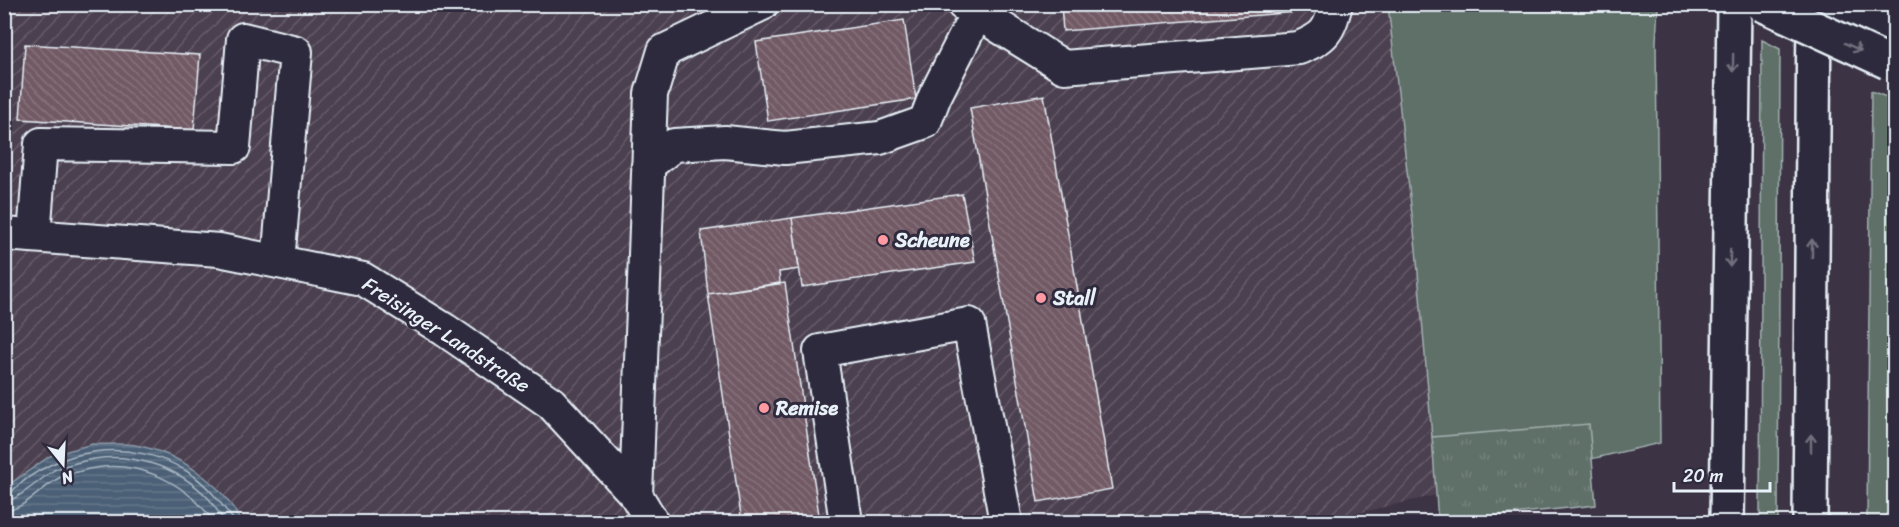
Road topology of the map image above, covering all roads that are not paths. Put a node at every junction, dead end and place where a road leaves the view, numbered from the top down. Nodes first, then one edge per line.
1 (762, 4) edge
2 (1336, 4) edge
3 (1734, 4) edge
4 (1762, 4) edge
5 (1814, 4) edge
6 (1841, 4) edge
7 (970, 9) edge
8 (1894, 30) edge
9 (1891, 64) edge
10 (648, 165) junction
11 (20, 235) edge
12 (278, 262) junction
13 (636, 495) junction
14 (652, 522) edge
15 (846, 522) edge
16 (1006, 522) edge
17 (1727, 522) edge
18 (1810, 522) edge

1 - 10 lane
2 - 7 lane
3 -> 17 highway
4 -> 9 highway, bridge
18 -> 5 highway
6 - 8 highway
7 - 10 lane
10 - 13 lane
11 - 12 lane, Freisinger Landstraße
11 - 12 lane
12 - 13 lane, Freisinger Landstraße
13 - 14 lane, Freisinger Landstraße
15 - 16 lane

